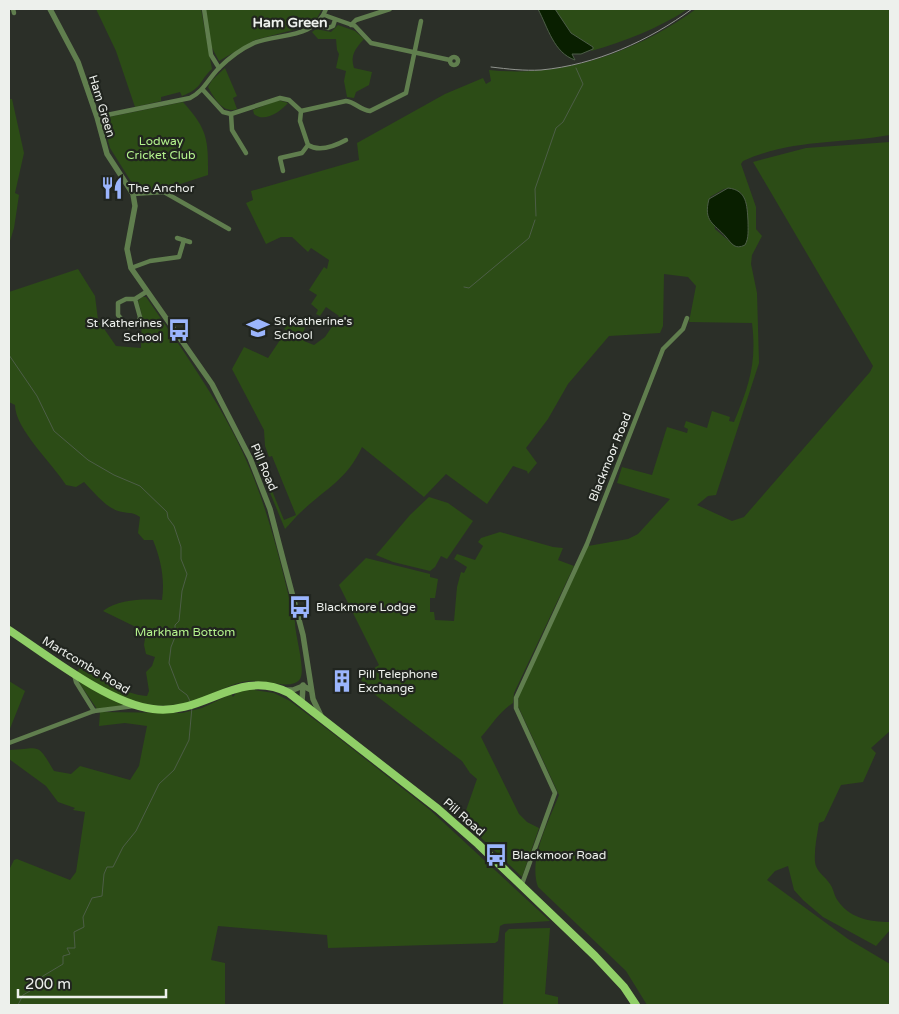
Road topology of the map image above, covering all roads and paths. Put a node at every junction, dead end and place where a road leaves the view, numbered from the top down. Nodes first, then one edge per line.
1 (50, 9) edge
2 (204, 9) edge
3 (326, 9) edge
4 (390, 9) edge
5 (324, 15) junction
6 (335, 20) junction
7 (421, 21) dead end
8 (317, 24) junction
9 (351, 25) junction
10 (415, 52) junction
11 (450, 60) dead end
12 (219, 68) junction
13 (203, 90) junction
14 (301, 111) junction
15 (231, 114) junction
16 (98, 116) junction
17 (346, 140) dead end
18 (308, 145) junction
19 (246, 153) dead end
20 (283, 171) dead end
21 (133, 194) junction
22 (229, 229) dead end
23 (177, 238) dead end
24 (184, 240) junction
25 (190, 242) dead end
26 (131, 268) junction
27 (146, 292) junction
28 (135, 299) junction
29 (687, 318) dead end
30 (9, 630) edge
31 (74, 673) junction
32 (307, 674) junction
33 (303, 686) junction
34 (281, 690) junction
35 (311, 690) junction
36 (313, 699) junction
37 (304, 704) junction
38 (135, 706) junction
39 (94, 711) junction
40 (322, 718) junction
41 (9, 743) edge
42 (522, 884) junction
43 (636, 1005) edge

1 - 16 street, Ham Green
2 - 12 street
3 - 5 street
4 - 9 street
5 - 6 street
5 - 8 street
6 - 8 street
6 - 9 street
7 - 10 street
8 - 12 street
9 - 10 street
10 - 11 street
10 - 14 street
12 - 13 street
13 - 15 street
13 - 16 street
14 - 15 street
14 - 18 street
15 - 19 street
16 - 21 street, Ham Green
17 - 18 street
18 - 20 street
21 - 22 street
21 - 26 street
23 - 24 street
24 - 25 street
24 - 26 street
26 - 27 street
27 - 28 street
27 - 32 street, Pill Road
28 - 28 street
29 - 42 street, Blackmoor Road
30 - 31 main road, Martcombe Road
31 - 38 main road, Martcombe Road
31 - 39 street
32 - 33 street, Pill Road
32 - 35 street, Pill Road
33 - 34 street
33 - 35 street
33 - 37 street, Pill Road
34 - 37 main road, Martcombe Road
34 - 38 main road, Martcombe Road
35 - 36 street, Pill Road
36 - 37 street
36 - 40 street, Pill Road
37 - 40 main road, Martcombe Road
38 - 39 street
39 - 41 street
40 - 42 main road, Pill Road
42 - 43 main road, Pill Road

